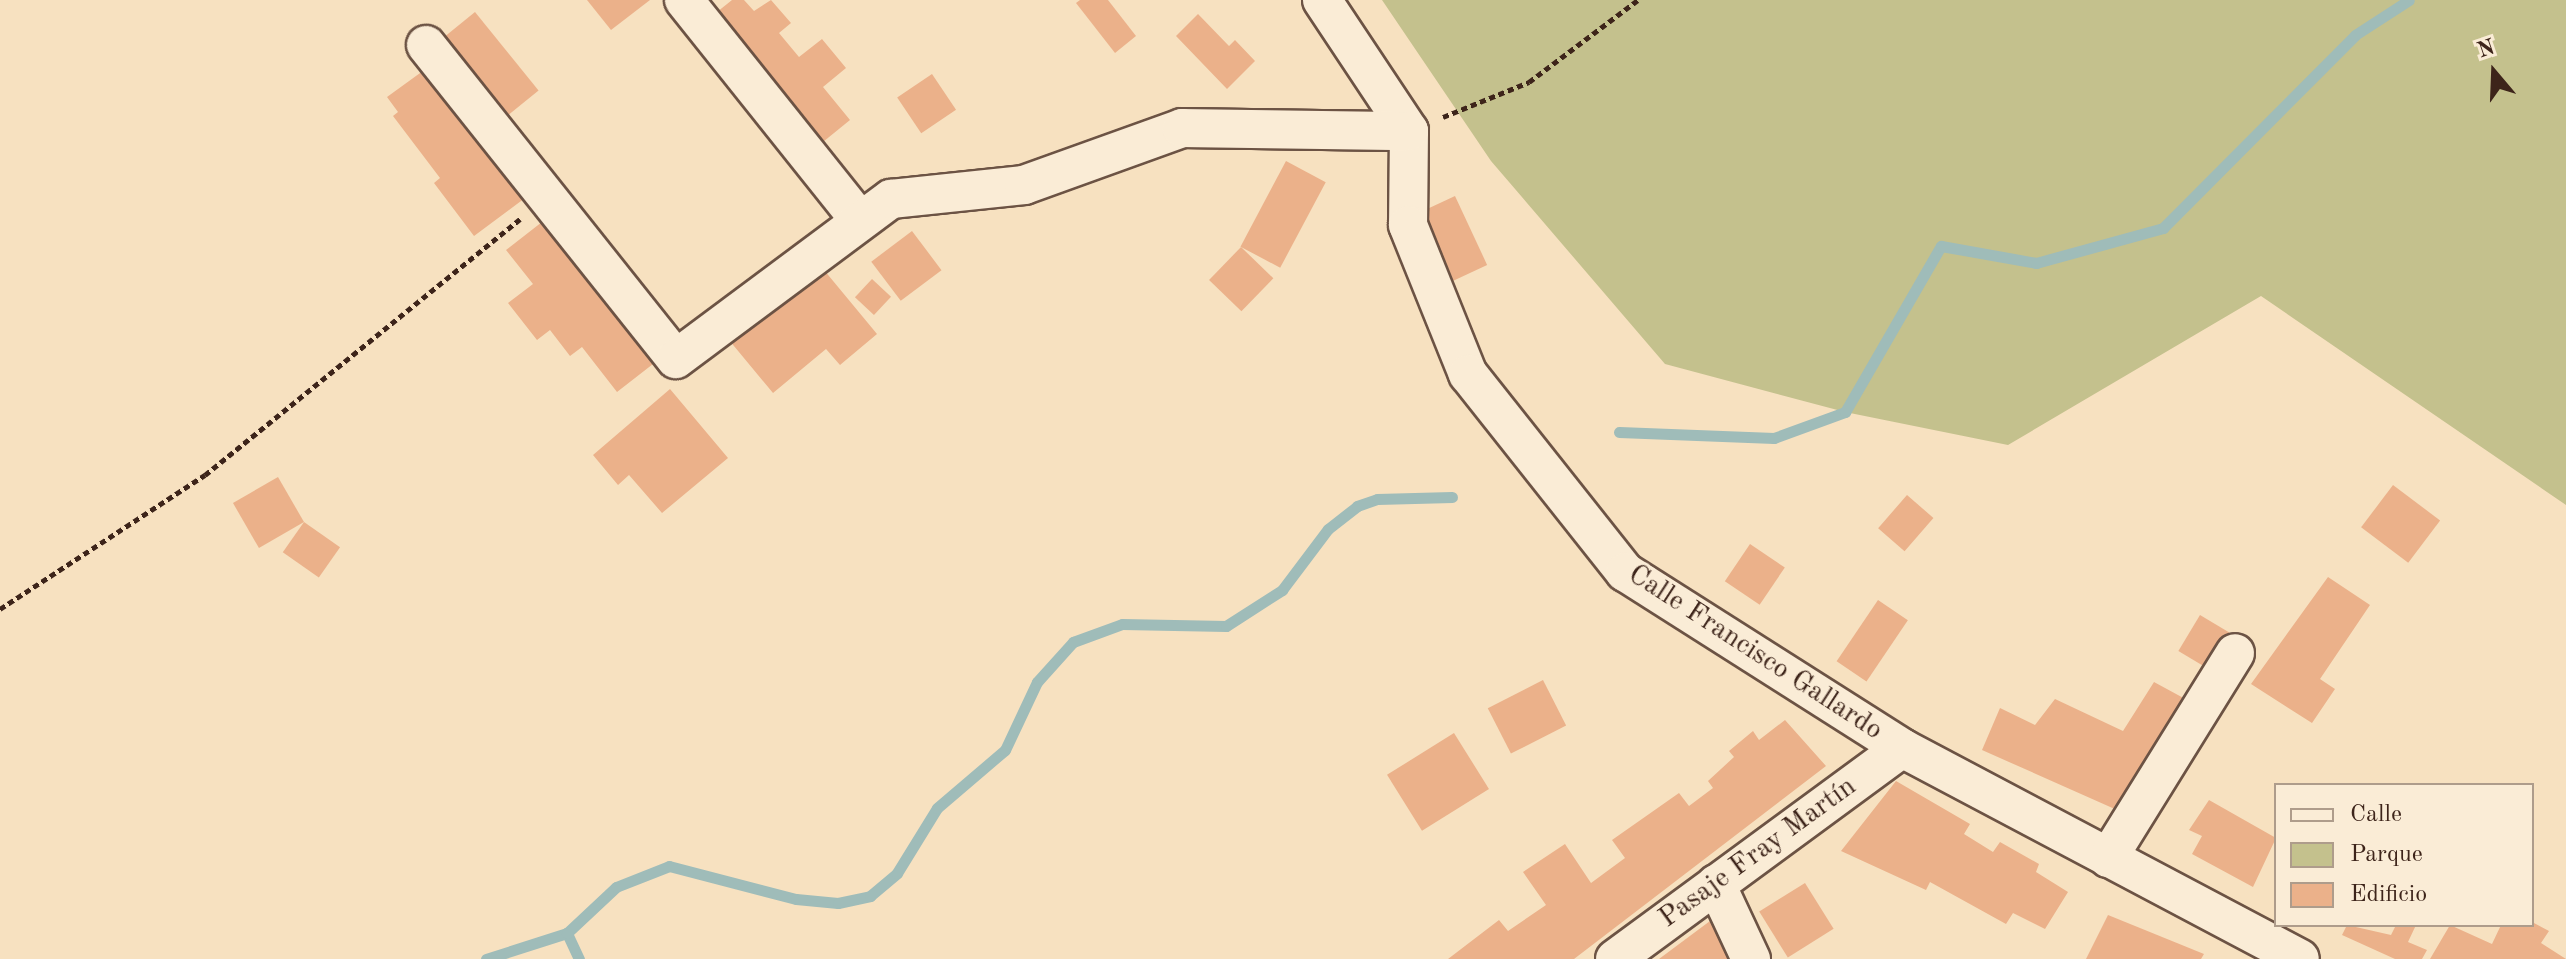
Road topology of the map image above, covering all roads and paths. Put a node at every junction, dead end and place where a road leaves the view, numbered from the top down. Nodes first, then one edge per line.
1 (684, 0) edge
2 (1322, 0) edge
3 (1638, 0) edge
4 (426, 45) dead end
5 (1409, 131) junction
6 (548, 196) junction
7 (858, 218) junction
8 (0, 609) edge
9 (2235, 653) dead end
10 (1902, 748) junction
11 (2108, 858) junction
12 (1716, 884) junction
13 (1615, 959) edge
14 (1751, 959) edge
15 (2300, 959) edge

1 - 7 street
2 - 5 street
3 - 5 path
4 - 6 street
5 - 7 street
5 - 10 street, Calle Francisco Gallardo
6 - 7 street
6 - 8 path
9 - 11 street
10 - 11 street, Calle Francisco Gallardo
10 - 12 street, Pasaje Fray Martín
11 - 15 street, Calle Francisco Gallardo
12 - 13 street, Pasaje Fray Martín
12 - 14 street

